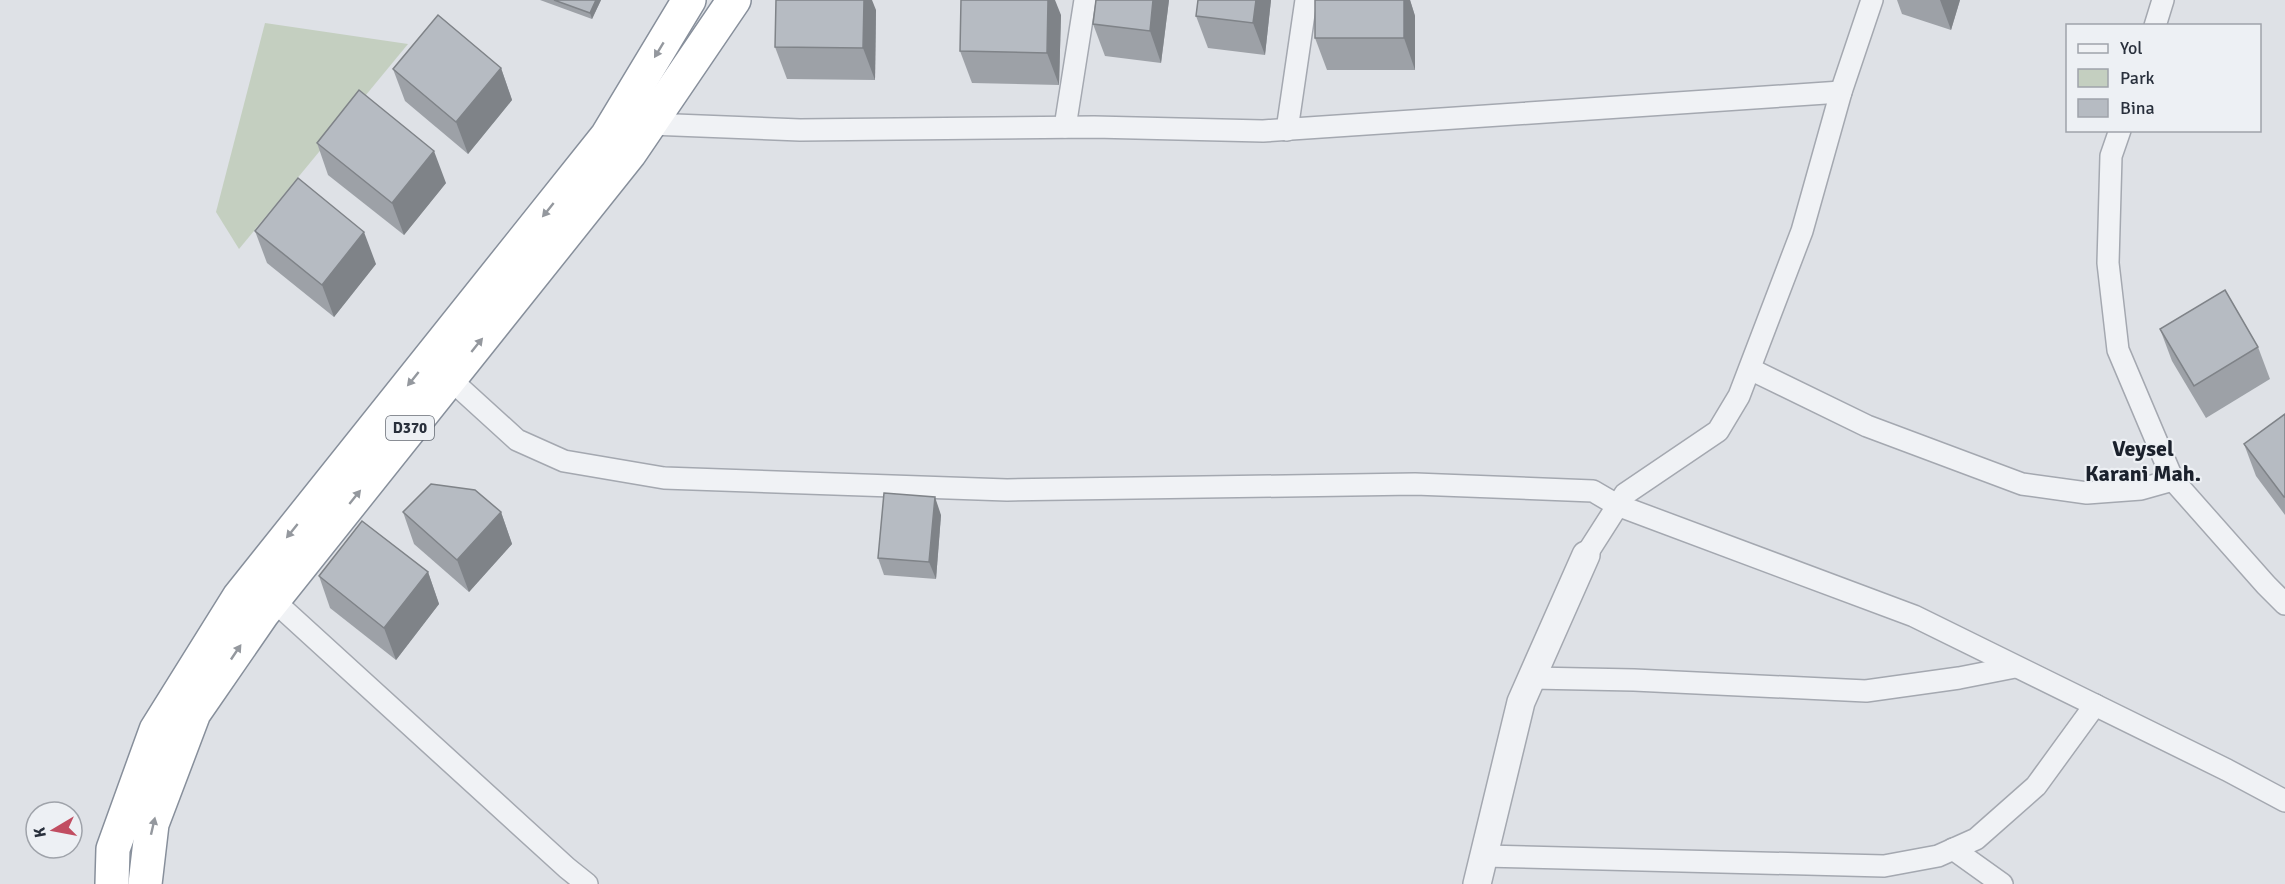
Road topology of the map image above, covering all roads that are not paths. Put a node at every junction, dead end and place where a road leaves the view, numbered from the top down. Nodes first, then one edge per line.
1 (689, 0) edge
2 (735, 0) edge
3 (1085, 0) edge
4 (1306, 0) edge
5 (1872, 0) edge
6 (2163, 0) edge
7 (2156, 24) edge
8 (1842, 92) junction
9 (650, 124) junction
10 (1065, 127) junction
11 (1287, 130) junction
12 (2119, 132) edge
13 (1750, 369) junction
14 (450, 379) junction
15 (2173, 480) junction
16 (1617, 506) junction
17 (1586, 555) joint
18 (273, 600) junction
19 (2285, 604) edge
20 (2015, 667) junction
21 (1532, 678) junction
22 (2095, 705) junction
23 (2285, 801) edge
24 (1953, 849) junction
25 (1484, 856) junction
26 (112, 884) edge
27 (145, 884) edge
28 (587, 884) edge
29 (1477, 884) edge
30 (2002, 884) edge

1 -> 26 highway, D370
2 - 9 highway, D370
3 - 10 street
4 - 11 street
5 - 8 street
6 - 7 street
8 - 11 street
8 - 13 street
9 - 10 street
14 -> 9 highway, D370
10 - 11 street
12 - 15 street
13 - 15 street
13 - 16 street
14 - 16 street
18 -> 14 highway, D370
15 - 19 street
16 - 17 street
16 - 20 street
17 - 21 street
27 -> 18 highway, D370
18 - 28 street
20 - 21 street
20 - 22 street
21 - 25 street
22 - 23 street
22 - 24 street
24 - 25 street
24 - 30 street
25 - 29 street

